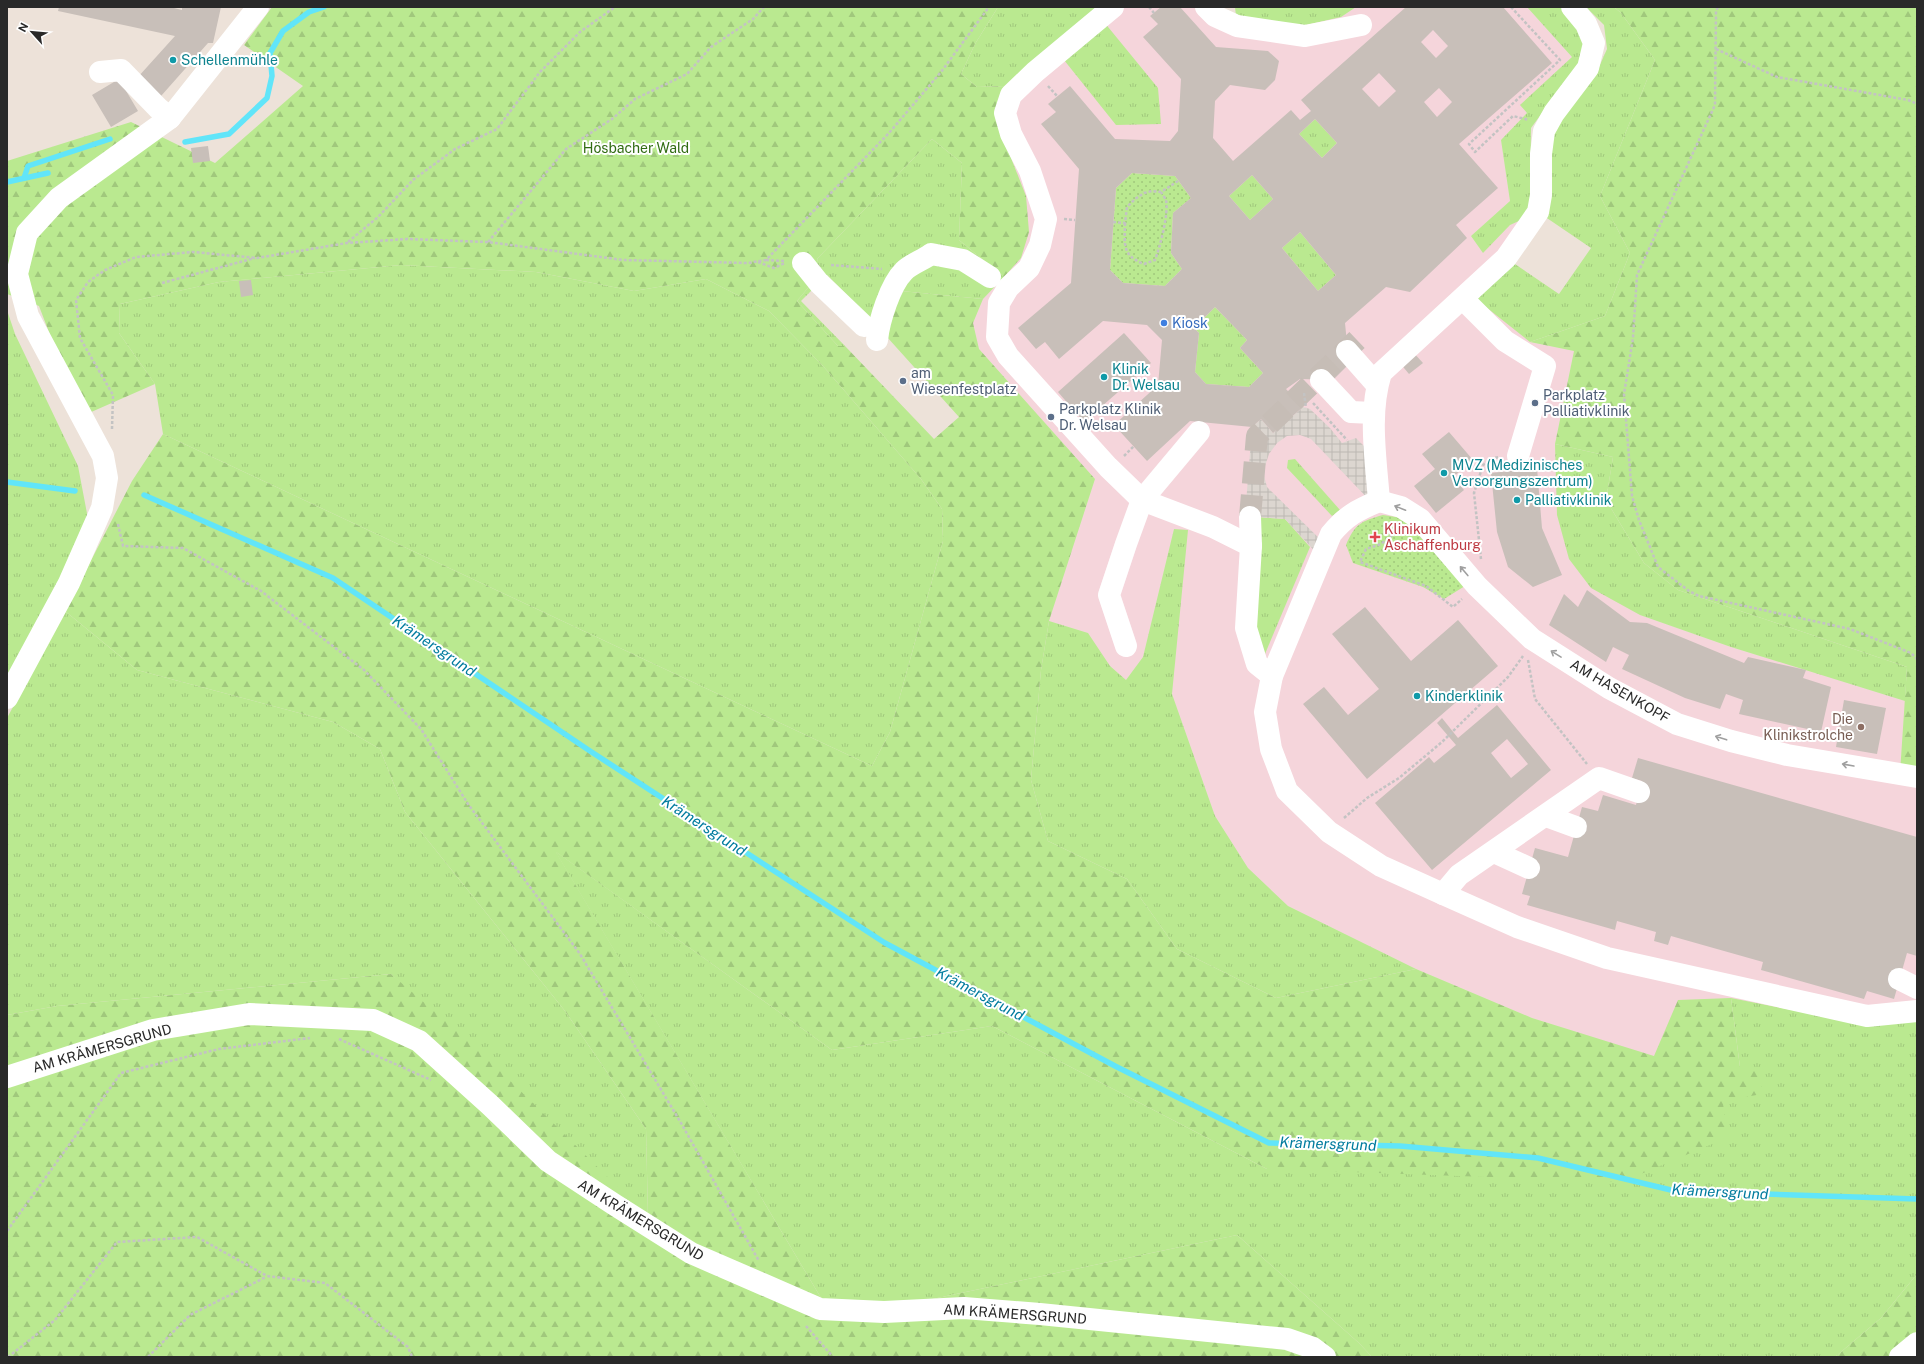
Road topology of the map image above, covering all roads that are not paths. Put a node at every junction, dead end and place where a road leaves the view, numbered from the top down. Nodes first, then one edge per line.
1 (258, 7) edge
2 (1113, 7) edge
3 (1206, 7) edge
4 (1572, 7) edge
5 (1362, 25) dead end
6 (100, 72) dead end
7 (170, 118) junction
8 (796, 262) road end
9 (999, 289) junction
10 (1463, 299) junction
11 (1347, 351) dead end
12 (1321, 380) dead end
13 (1377, 385) junction
14 (1373, 413) junction
15 (1199, 432) dead end
16 (1518, 456) dead end
17 (1142, 500) junction
18 (1378, 501) junction
19 (1250, 518) tunnel mouth
20 (1251, 546) junction
21 (1126, 646) dead end
22 (1272, 676) junction
23 (7, 698) edge
24 (1917, 777) edge
25 (1639, 792) dead end
26 (1546, 816) junction
27 (1576, 827) dead end
28 (1494, 852) junction
29 (1529, 868) dead end
30 (1443, 894) junction
31 (1917, 1011) edge
32 (7, 1077) edge
33 (1917, 1343) edge
34 (1325, 1357) edge
35 (1900, 1357) edge

1 - 7 street
2 - 9 street
3 - 5 street
4 - 10 street
6 - 7 street
7 - 23 street
8 - 9 street
9 - 17 street
10 - 13 street
10 - 16 street
11 - 13 street
12 - 14 street
13 - 14 street
14 - 18 street
15 - 17 street
17 - 20 street
17 - 21 street
18 - 22 street
24 -> 18 street, AM HASENKOPF
19 - 20 street
20 - 22 street
22 - 30 street
25 - 26 street
26 - 27 street
26 - 28 street
28 - 29 street
28 - 30 street
30 - 31 street
32 - 34 street, AM KRÄMERSGRUND
33 - 35 street

